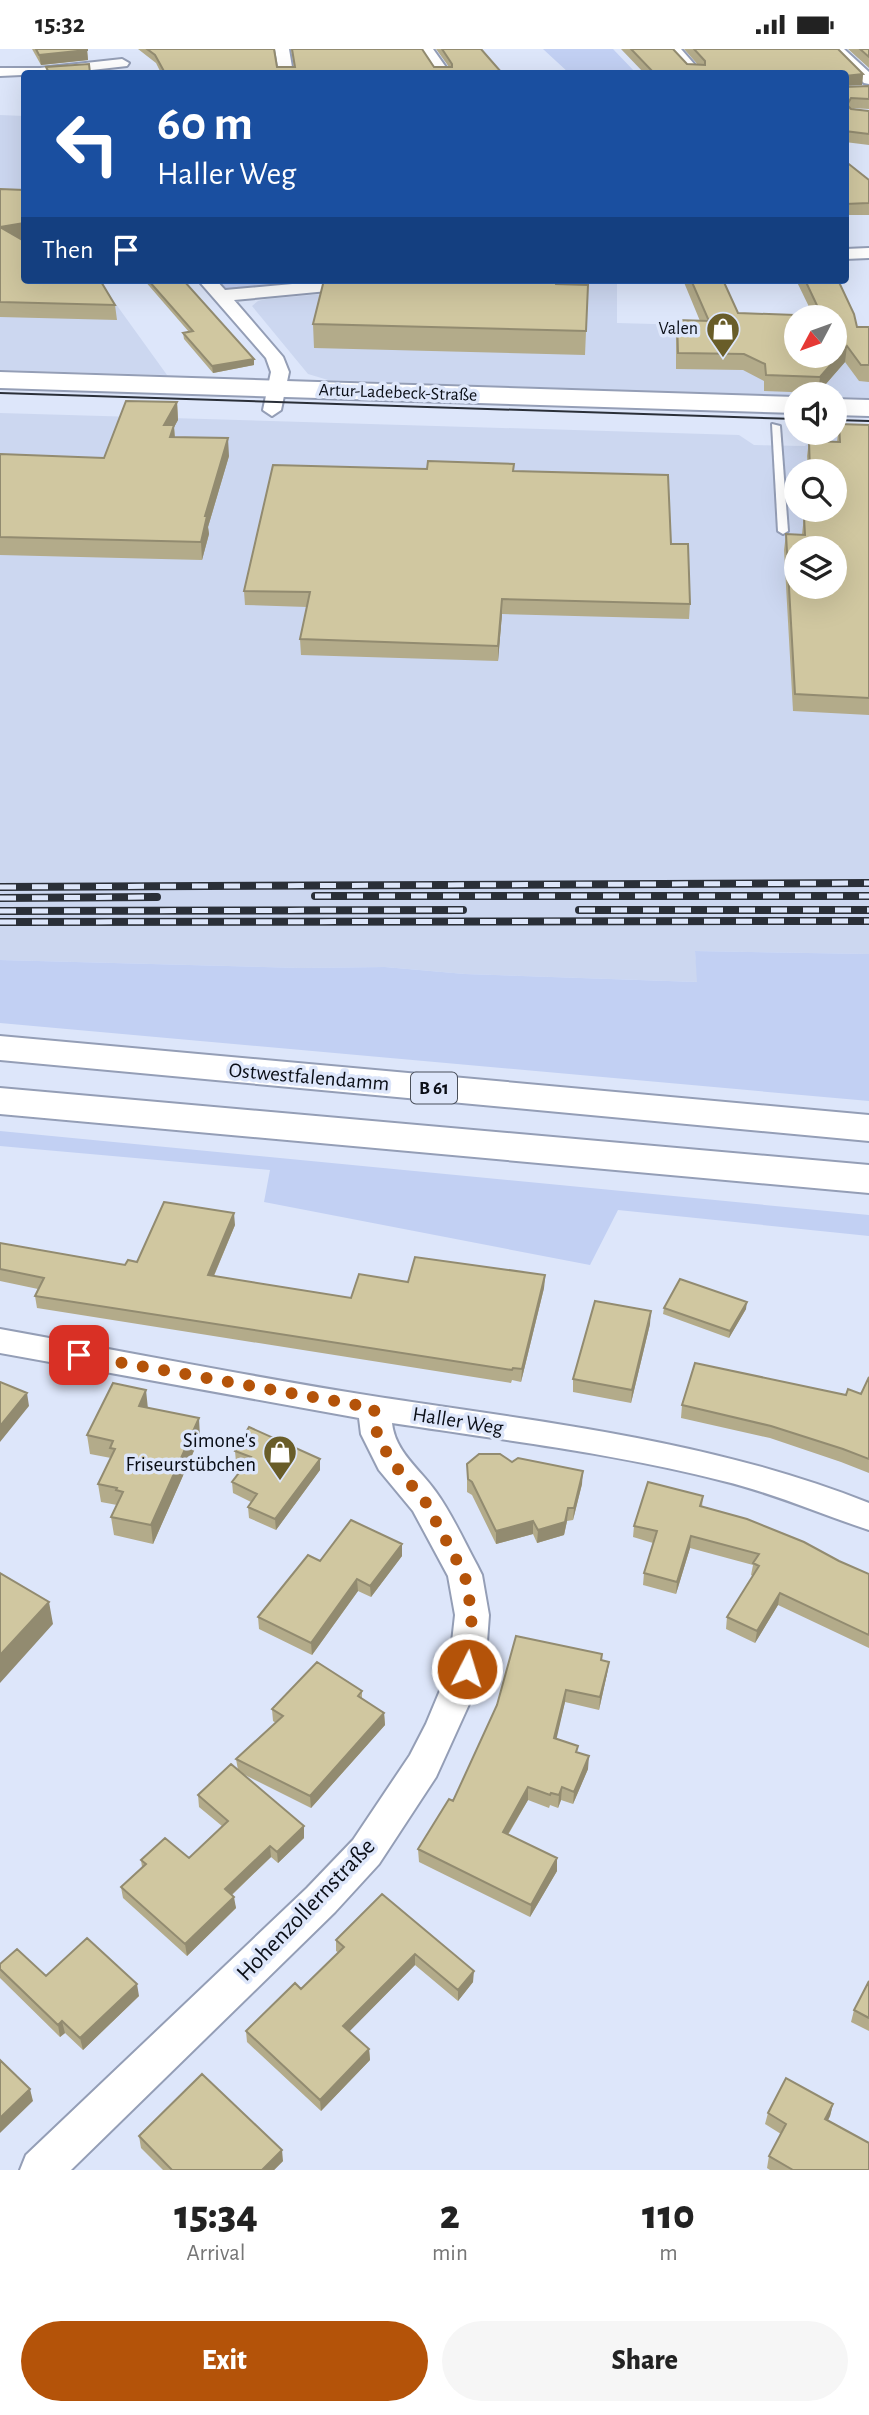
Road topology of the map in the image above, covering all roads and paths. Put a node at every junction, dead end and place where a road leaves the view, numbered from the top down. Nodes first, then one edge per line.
1 (110, 49) edge
2 (282, 49) edge
3 (426, 49) edge
4 (673, 49) edge
5 (836, 49) edge
6 (126, 69) edge
7 (97, 70) edge
8 (285, 70) edge
9 (441, 70) edge
10 (692, 70) edge
11 (0, 72) edge
12 (21, 72) edge
13 (867, 88) edge
14 (869, 253) edge
15 (849, 254) edge
16 (210, 284) edge
17 (348, 284) edge
18 (221, 296) junction
19 (0, 380) edge
20 (275, 399) junction
21 (0, 402) edge
22 (784, 405) edge
23 (847, 407) edge
24 (869, 408) edge
25 (784, 426) edge
26 (847, 428) edge
27 (869, 429) edge
28 (785, 445) edge
29 (783, 531) dead end
30 (0, 1048) edge
31 (0, 1101) edge
32 (869, 1128) edge
33 (869, 1179) edge
34 (0, 1341) edge
35 (374, 1408) junction
36 (869, 1517) edge
37 (41, 2170) edge

1 - 6 street
2 - 8 street
3 - 9 street
4 - 10 street
5 - 13 street
6 - 7 street
11 - 12 street
14 - 15 street
16 - 18 street
17 - 18 street
18 - 20 street
19 - 20 main road, Artur-Ladebeck-Straße
20 - 21 main road, Artur-Ladebeck-Straße
20 - 22 main road, Artur-Ladebeck-Straße
20 - 25 main road, Artur-Ladebeck-Straße
23 - 24 main road
26 - 27 main road
28 - 29 lane
30 - 32 main road, Ostwestfalendamm / B 61
31 - 33 main road
34 - 35 street, Haller Weg
35 - 36 street, Haller Weg
35 - 37 street, Hohenzollernstraße

